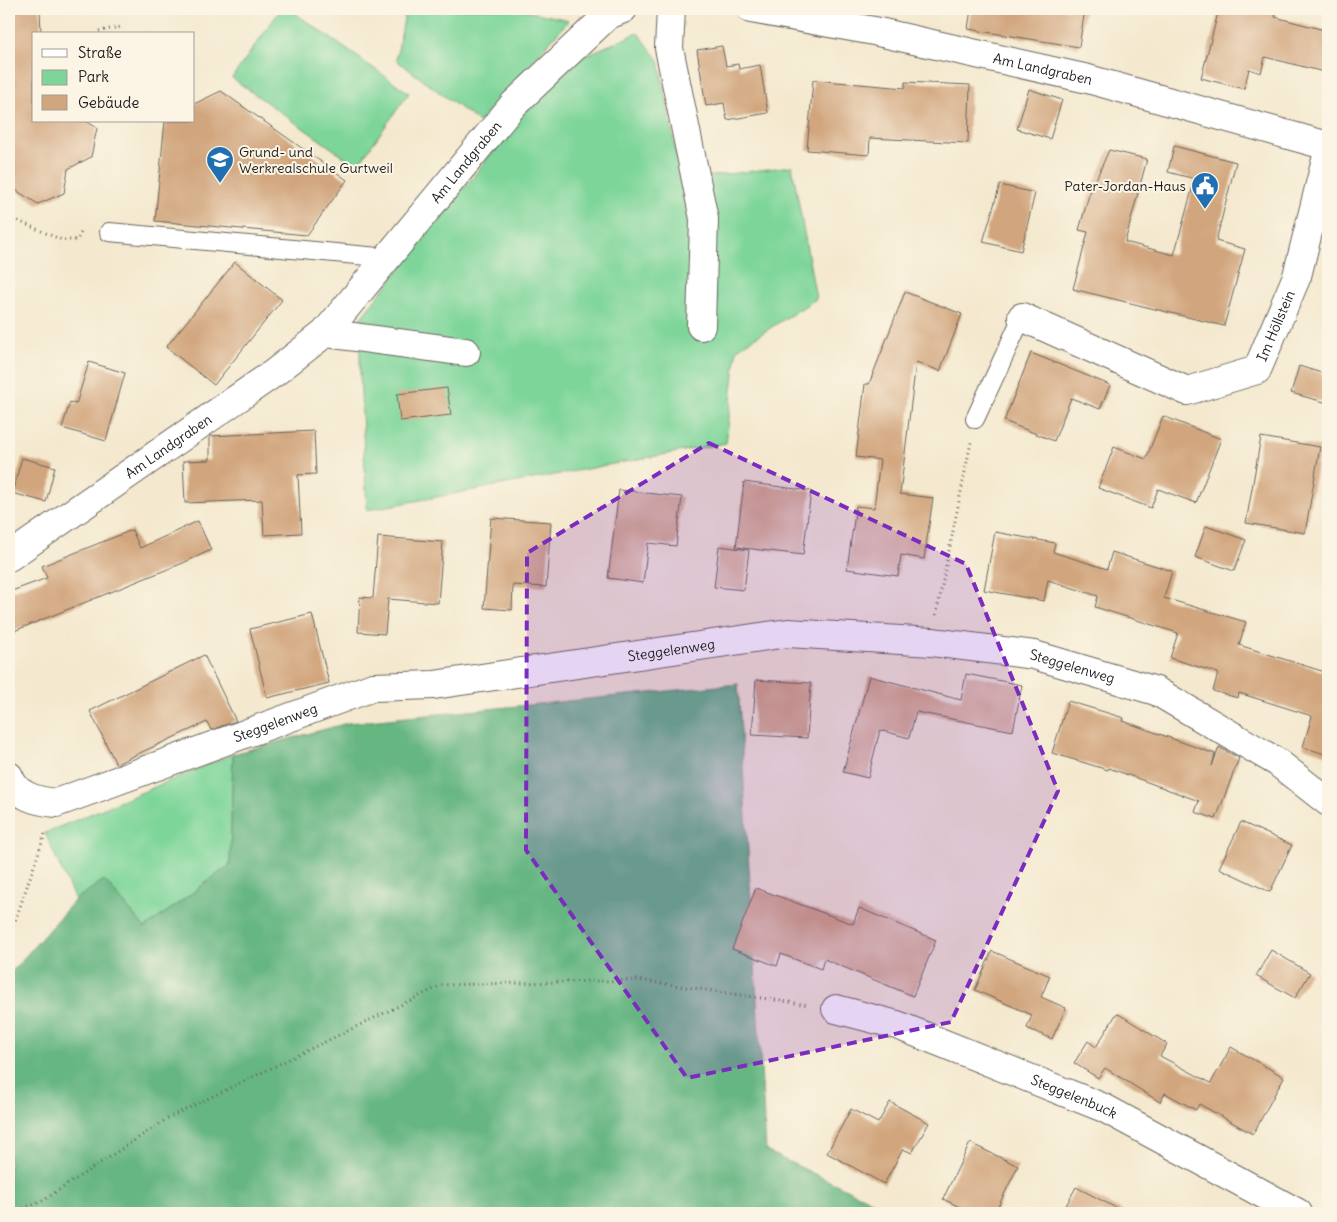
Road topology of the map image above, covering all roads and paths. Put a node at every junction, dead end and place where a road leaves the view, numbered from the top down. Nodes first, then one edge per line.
1 (623, 9) edge
2 (671, 9) edge
3 (751, 9) edge
4 (121, 26) dead end
5 (99, 31) dead end
6 (1328, 146) edge
7 (1328, 152) edge
8 (9, 217) edge
9 (82, 231) dead end
10 (108, 232) dead end
11 (389, 258) junction
12 (1022, 317) joint
13 (701, 326) dead end
14 (325, 333) junction
15 (466, 352) dead end
16 (975, 419) joint
17 (9, 557) edge
18 (932, 642) junction
19 (9, 776) edge
20 (1328, 802) edge
21 (56, 803) junction
22 (9, 939) edge
23 (836, 1009) joint
24 (9, 1213) edge
25 (1298, 1213) edge

1 - 11 street, Am Landgraben
2 - 13 street
3 - 6 street, Am Landgraben
4 - 5 path
7 - 12 street, Im Höllstein
8 - 9 path
10 - 11 lane
11 - 14 street, Am Landgraben
12 - 16 lane
14 - 15 street
14 - 17 street, Am Landgraben
16 - 18 path
18 - 20 street, Steggelenweg
18 - 21 street, Steggelenweg
19 - 21 street
21 - 22 path
23 - 24 path
23 - 25 street, Steggelenbuck

